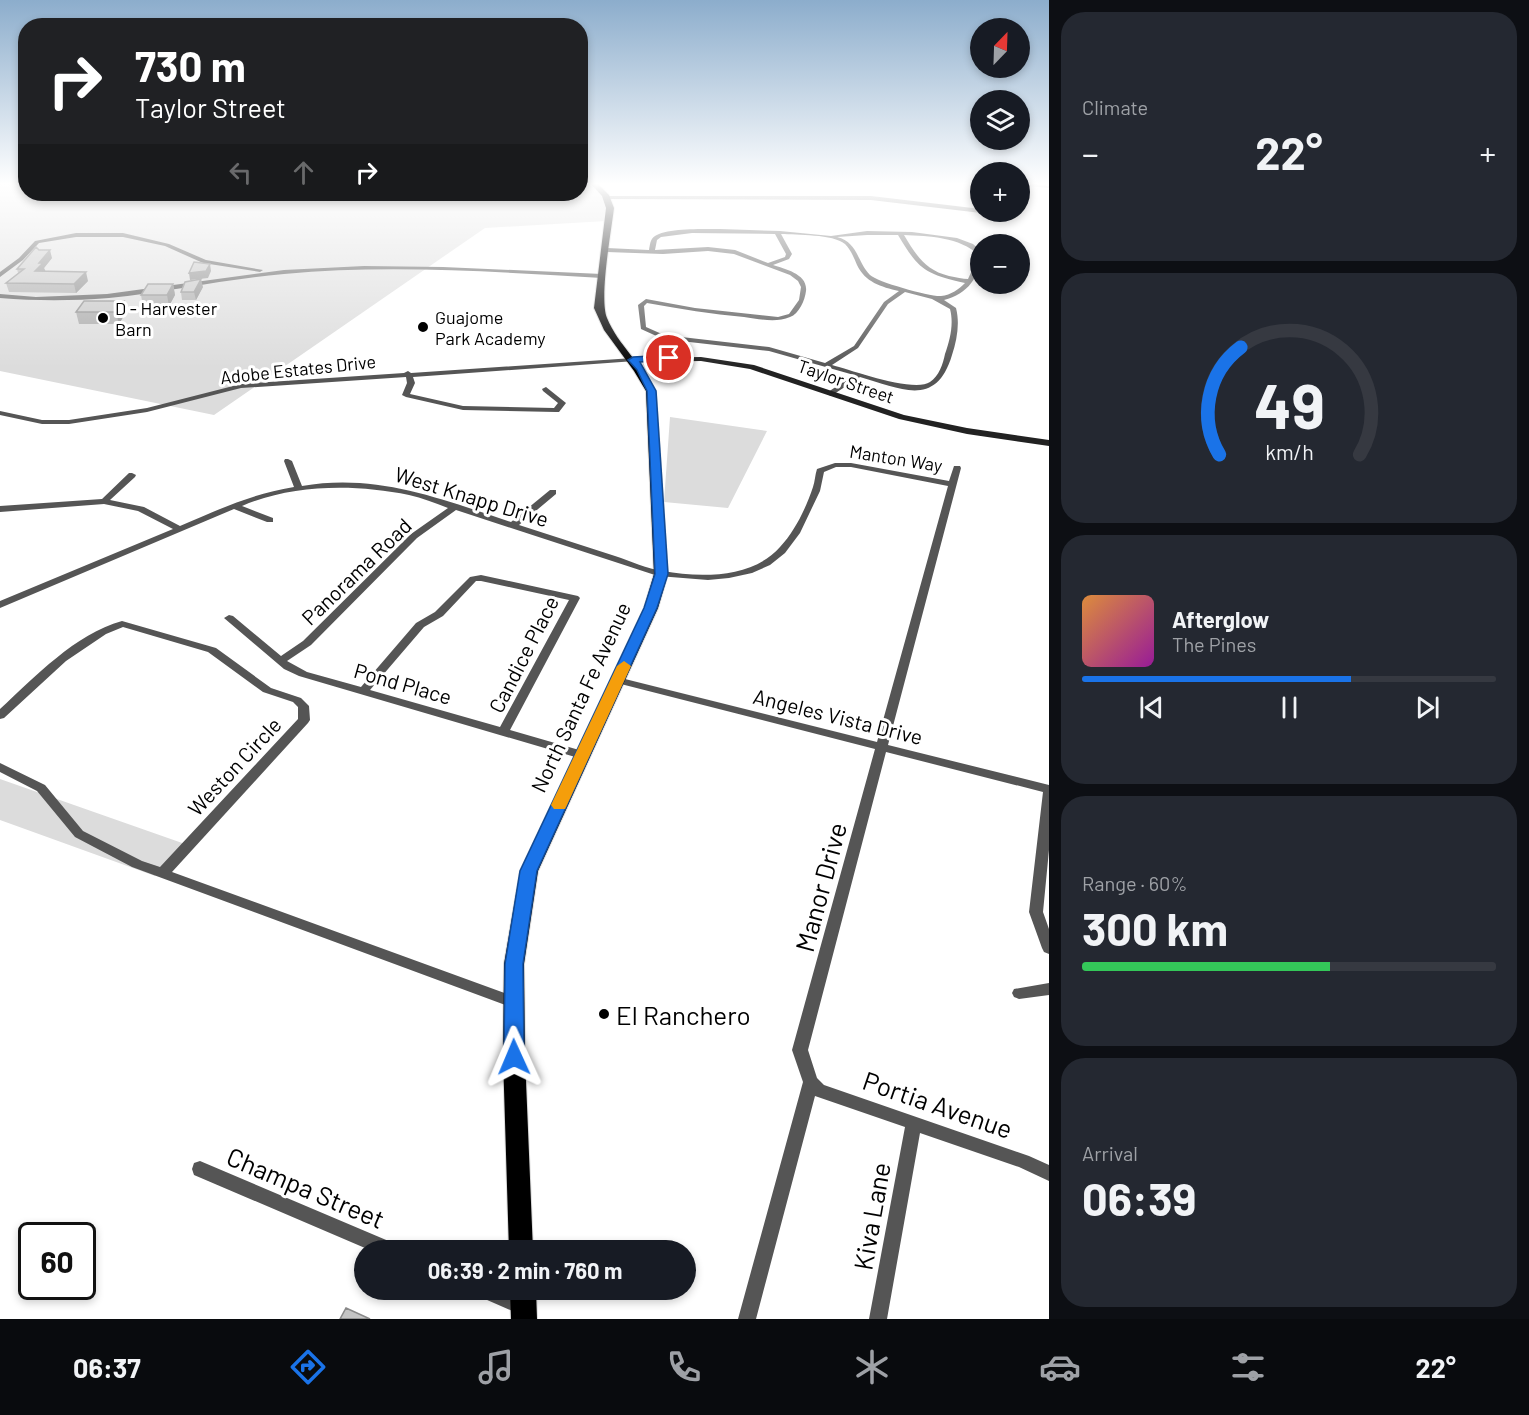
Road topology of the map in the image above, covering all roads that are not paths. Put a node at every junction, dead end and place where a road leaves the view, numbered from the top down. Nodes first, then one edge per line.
1 (35, 245) edge
2 (165, 245) edge
3 (607, 245) edge
4 (653, 245) edge
5 (784, 245) edge
6 (848, 245) edge
7 (907, 245) edge
8 (607, 250) junction
9 (652, 251) junction
10 (769, 264) junction
11 (287, 272) junction
12 (602, 276) junction
13 (0, 278) edge
14 (970, 282) joint
15 (903, 291) junction
16 (0, 296) edge
17 (937, 299) junction
18 (633, 360) junction
19 (826, 365) junction
20 (408, 373) junction
21 (857, 376) junction
22 (546, 389) dead end
23 (831, 394) junction
24 (0, 413) edge
25 (1049, 443) edge
26 (288, 461) dead end
27 (835, 465) joint
28 (957, 468) dead end
29 (132, 475) dead end
30 (952, 484) junction
31 (298, 488) junction
32 (553, 492) dead end
33 (104, 501) junction
34 (234, 507) junction
35 (455, 507) junction
36 (0, 509) edge
37 (270, 520) dead end
38 (512, 526) junction
39 (180, 529) junction
40 (662, 574) junction
41 (0, 605) edge
42 (229, 618) dead end
43 (282, 660) junction
44 (617, 680) junction
45 (363, 692) junction
46 (0, 715) edge
47 (503, 732) junction
48 (884, 747) junction
49 (582, 755) junction
50 (0, 768) edge
51 (1049, 790) edge
52 (163, 873) junction
53 (1049, 948) edge
54 (1049, 989) edge
55 (1019, 993) dead end
56 (513, 1002) junction
57 (811, 1082) junction
58 (914, 1122) junction
59 (200, 1169) dead end
60 (1049, 1173) edge
61 (366, 1240) edge
62 (521, 1240) edge
63 (747, 1319) edge
64 (878, 1319) edge

1 - 13 street
2 - 11 street
3 - 8 main road, North Santa Fe Avenue
4 - 9 street
5 - 10 street
6 - 15 street
7 - 14 street
8 - 9 street
8 - 12 main road, North Santa Fe Avenue
9 - 10 street
10 - 19 street
11 - 12 street
11 - 16 street
12 - 18 main road, North Santa Fe Avenue
14 - 17 street
15 - 17 street
15 - 19 street
17 - 21 street
18 - 20 street, Adobe Estates Drive
18 - 23 main road, Taylor Street
18 - 40 main road, North Santa Fe Avenue
19 - 21 street
20 - 22 street
20 - 24 street, Adobe Estates Drive
21 - 23 street
23 - 25 main road, Taylor Street
26 - 31 street
27 - 30 street, Manton Way
27 - 40 street, West Knapp Drive
28 - 30 street, Manor Drive
29 - 33 street
30 - 48 street, Manor Drive
31 - 34 street, West Knapp Drive
31 - 35 street, West Knapp Drive
32 - 38 street
33 - 36 street
33 - 39 street
34 - 37 street
34 - 39 street, West Knapp Drive
35 - 38 street, West Knapp Drive
35 - 43 street, Panorama Road
38 - 40 street, West Knapp Drive
39 - 41 street, West Knapp Drive
40 - 44 main road, North Santa Fe Avenue
42 - 43 street, Pond Place
43 - 45 street, Pond Place
44 - 48 street, Angeles Vista Drive
44 - 49 main road, North Santa Fe Avenue
45 - 47 street, Pond Place
45 - 47 street, Candice Place
46 - 52 street, Weston Circle
47 - 49 street, Pond Place
48 - 51 street, Angeles Vista Drive
48 - 57 street, Manor Drive
49 - 56 main road, North Santa Fe Avenue
50 - 52 street
51 - 53 street
52 - 56 street
54 - 55 street
56 - 62 main road, North Santa Fe Avenue
57 - 58 street, Portia Avenue
57 - 63 street
58 - 60 street, Portia Avenue
58 - 64 street, Kiva Lane
59 - 61 street, Champa Street

